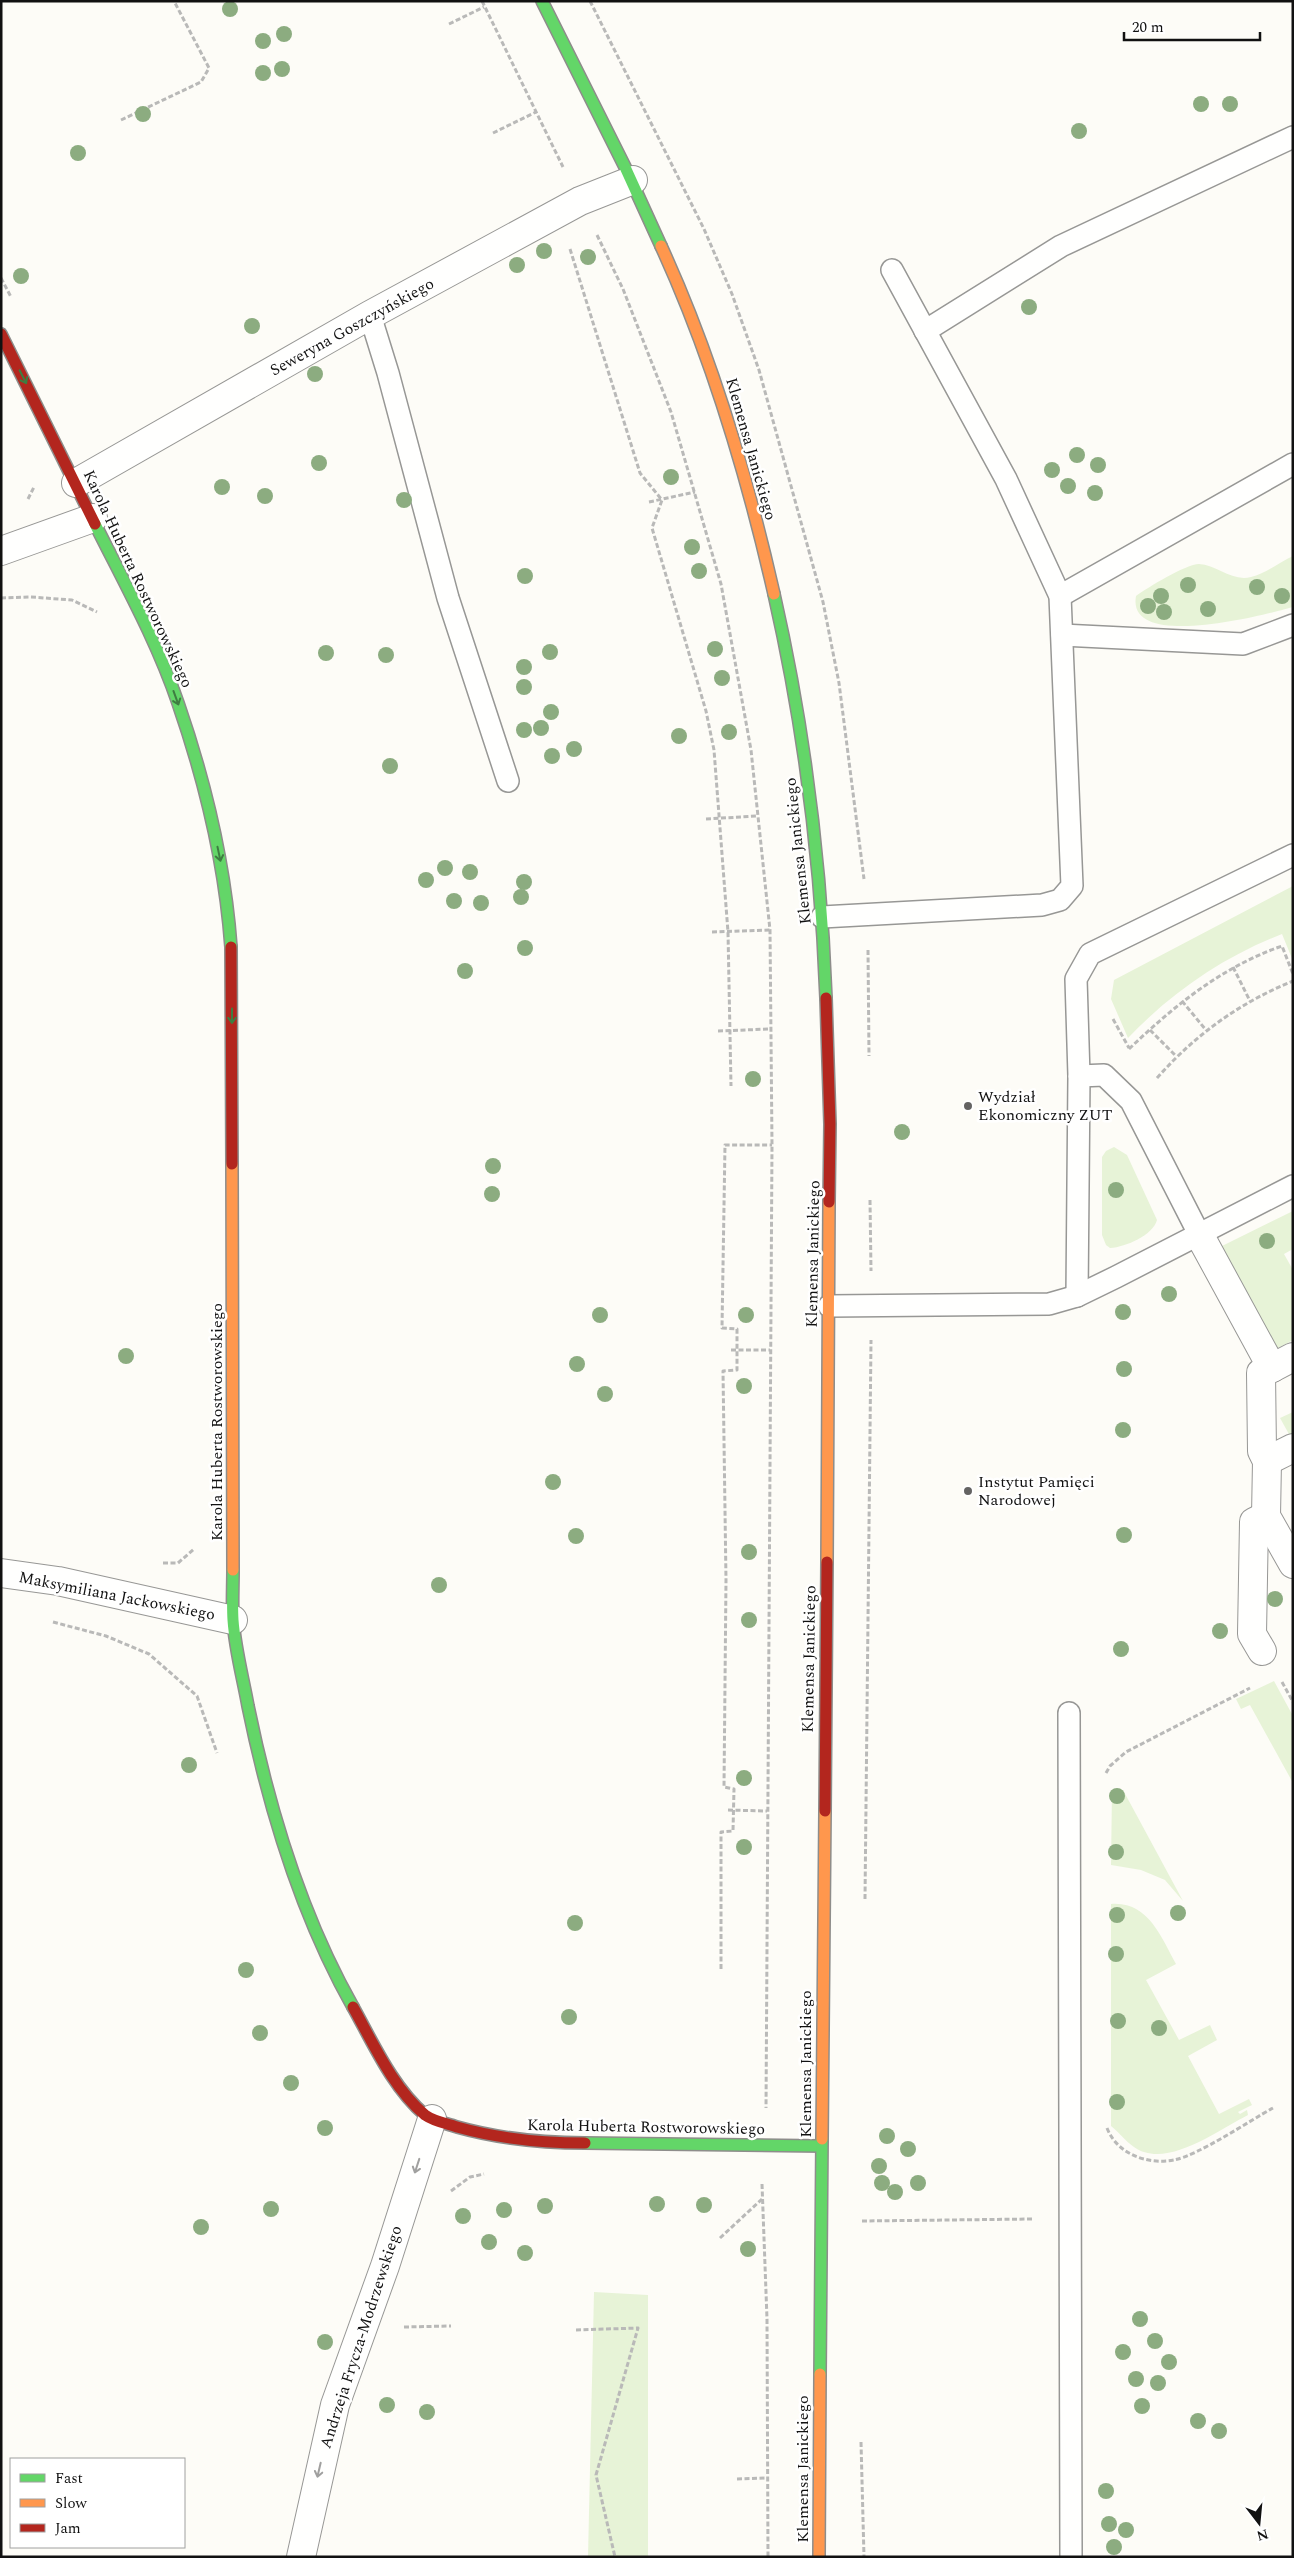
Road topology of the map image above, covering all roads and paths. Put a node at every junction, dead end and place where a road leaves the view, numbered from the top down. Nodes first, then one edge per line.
1 (174, 1) edge
2 (482, 1) edge
3 (542, 1) edge
4 (484, 7) junction
5 (449, 24) dead end
6 (536, 112) junction
7 (121, 120) dead end
8 (493, 133) dead end
9 (1293, 136) edge
10 (633, 180) junction
11 (580, 201) junction
12 (572, 257) dead end
13 (892, 270) dead end
14 (370, 315) junction
15 (925, 331) junction
16 (1, 334) edge
17 (1293, 464) edge
18 (76, 483) junction
19 (695, 492) junction
20 (662, 500) junction
21 (649, 502) dead end
22 (93, 518) junction
23 (1, 551) edge
24 (1060, 596) junction
25 (1, 598) edge
26 (101, 614) dead end
27 (1293, 625) edge
28 (1062, 635) junction
29 (508, 781) dead end
30 (758, 816) junction
31 (719, 818) junction
32 (706, 819) dead end
33 (1293, 855) edge
34 (868, 915) junction
35 (822, 917) junction
36 (770, 930) junction
37 (712, 932) dead end
38 (728, 932) junction
39 (1233, 967) junction
40 (1293, 974) edge
41 (1293, 981) edge
42 (1182, 1001) junction
43 (1250, 1001) junction
44 (1112, 1015) dead end
45 (770, 1029) junction
46 (730, 1030) junction
47 (1150, 1030) junction
48 (1206, 1030) junction
49 (718, 1031) dead end
50 (1129, 1049) junction
51 (1133, 1056) dead end
52 (1176, 1056) junction
53 (869, 1061) dead end
54 (1079, 1076) junction
55 (1154, 1080) dead end
56 (731, 1086) dead end
57 (772, 1145) junction
58 (1293, 1186) edge
59 (870, 1198) dead end
60 (1199, 1234) junction
61 (1077, 1296) junction
62 (829, 1306) junction
63 (871, 1306) junction
64 (732, 1350) dead end
65 (737, 1350) junction
66 (770, 1350) junction
67 (1282, 1362) edge
68 (1293, 1448) edge
69 (1267, 1461) junction
70 (1266, 1516) junction
71 (201, 1543) dead end
72 (160, 1563) dead end
73 (1293, 1564) edge
74 (1, 1573) edge
75 (233, 1620) junction
76 (49, 1621) dead end
77 (1262, 1652) dead end
78 (149, 1654) dead end
79 (1259, 1683) dead end
80 (1069, 1713) dead end
81 (1103, 1778) dead end
82 (728, 1810) dead end
83 (734, 1810) junction
84 (767, 1811) junction
85 (865, 1900) dead end
86 (721, 1969) dead end
87 (1273, 2108) dead end
88 (432, 2120) junction
89 (1105, 2122) dead end
90 (766, 2146) junction
91 (821, 2146) junction
92 (486, 2174) dead end
93 (754, 2180) dead end
94 (762, 2182) junction
95 (450, 2192) dead end
96 (762, 2199) junction
97 (862, 2211) dead end
98 (1072, 2218) junction
99 (862, 2221) junction
100 (862, 2230) dead end
101 (720, 2238) dead end
102 (451, 2326) dead end
103 (397, 2327) dead end
104 (576, 2330) dead end
105 (861, 2434) dead end
106 (767, 2478) junction
107 (737, 2479) dead end
108 (301, 2557) edge
109 (615, 2557) edge
110 (768, 2557) edge
111 (819, 2557) edge
112 (864, 2557) edge
113 (1071, 2557) edge

1 - 7 path
2 - 4 path
3 - 10 street, Klemensa Janickiego
4 - 5 path
4 - 6 path
6 - 8 path
6 - 11 path
9 - 15 lane
10 - 11 street, Seweryna Goszczyńskiego
10 - 35 street, Klemensa Janickiego
11 - 14 street, Seweryna Goszczyńskiego
11 - 19 path
12 - 20 path
13 - 15 lane
14 - 18 street, Seweryna Goszczyńskiego
14 - 29 lane
15 - 24 lane
16 -> 18 street, Karola Huberta Rostworowskiego
17 - 24 lane
18 - 22 street, Karola Huberta Rostworowskiego
19 - 20 path
19 - 30 path
20 - 21 path
20 - 31 path
22 - 23 street
22 -> 75 street, Karola Huberta Rostworowskiego
24 - 28 lane
25 - 26 path
27 - 28 lane
28 - 34 lane
30 - 31 path
30 - 36 path
31 - 32 path
31 - 38 path
33 - 54 lane
34 - 35 lane
34 - 53 path
35 - 62 street, Klemensa Janickiego
36 - 38 path
36 - 45 path
37 - 38 path
38 - 46 path
39 - 40 path
39 - 42 path
39 - 43 path
41 - 43 path
42 - 47 path
42 - 48 path
43 - 48 path
44 - 50 path
45 - 46 path
45 - 57 path
46 - 49 path
46 - 56 path
47 - 50 path
47 - 52 path
48 - 52 path
50 - 51 path
52 - 55 path
54 - 60 lane
54 - 61 lane
57 - 65 path
57 - 66 path
58 - 60 lane
59 - 63 path
60 - 61 lane
60 - 67 street
61 - 63 lane
62 - 63 lane
62 - 91 street, Klemensa Janickiego
63 - 85 path
64 - 65 path
65 - 66 path
65 - 83 path
66 - 84 path
67 - 69 street
68 - 69 street
69 - 70 street
70 - 73 street
70 - 77 street
71 - 72 path
74 - 75 street, Maksymiliana Jackowskiego
75 - 88 street, Karola Huberta Rostworowskiego
76 - 78 path
79 - 81 path
80 - 98 lane
82 - 83 path
83 - 84 path
83 - 86 path
84 - 90 path
87 - 89 path
88 - 90 street, Karola Huberta Rostworowskiego
88 -> 108 street, Andrzeja Frycza-Modrzewskiego
90 - 91 street, Karola Huberta Rostworowskiego
90 - 94 path
91 - 111 street, Klemensa Janickiego
92 - 95 path
93 - 94 path
94 - 96 path
96 - 101 path
96 - 106 path
97 - 99 path
98 - 99 path
98 - 113 lane
99 - 100 path
102 - 103 path
104 - 109 path
105 - 112 path
106 - 107 path
106 - 110 path

